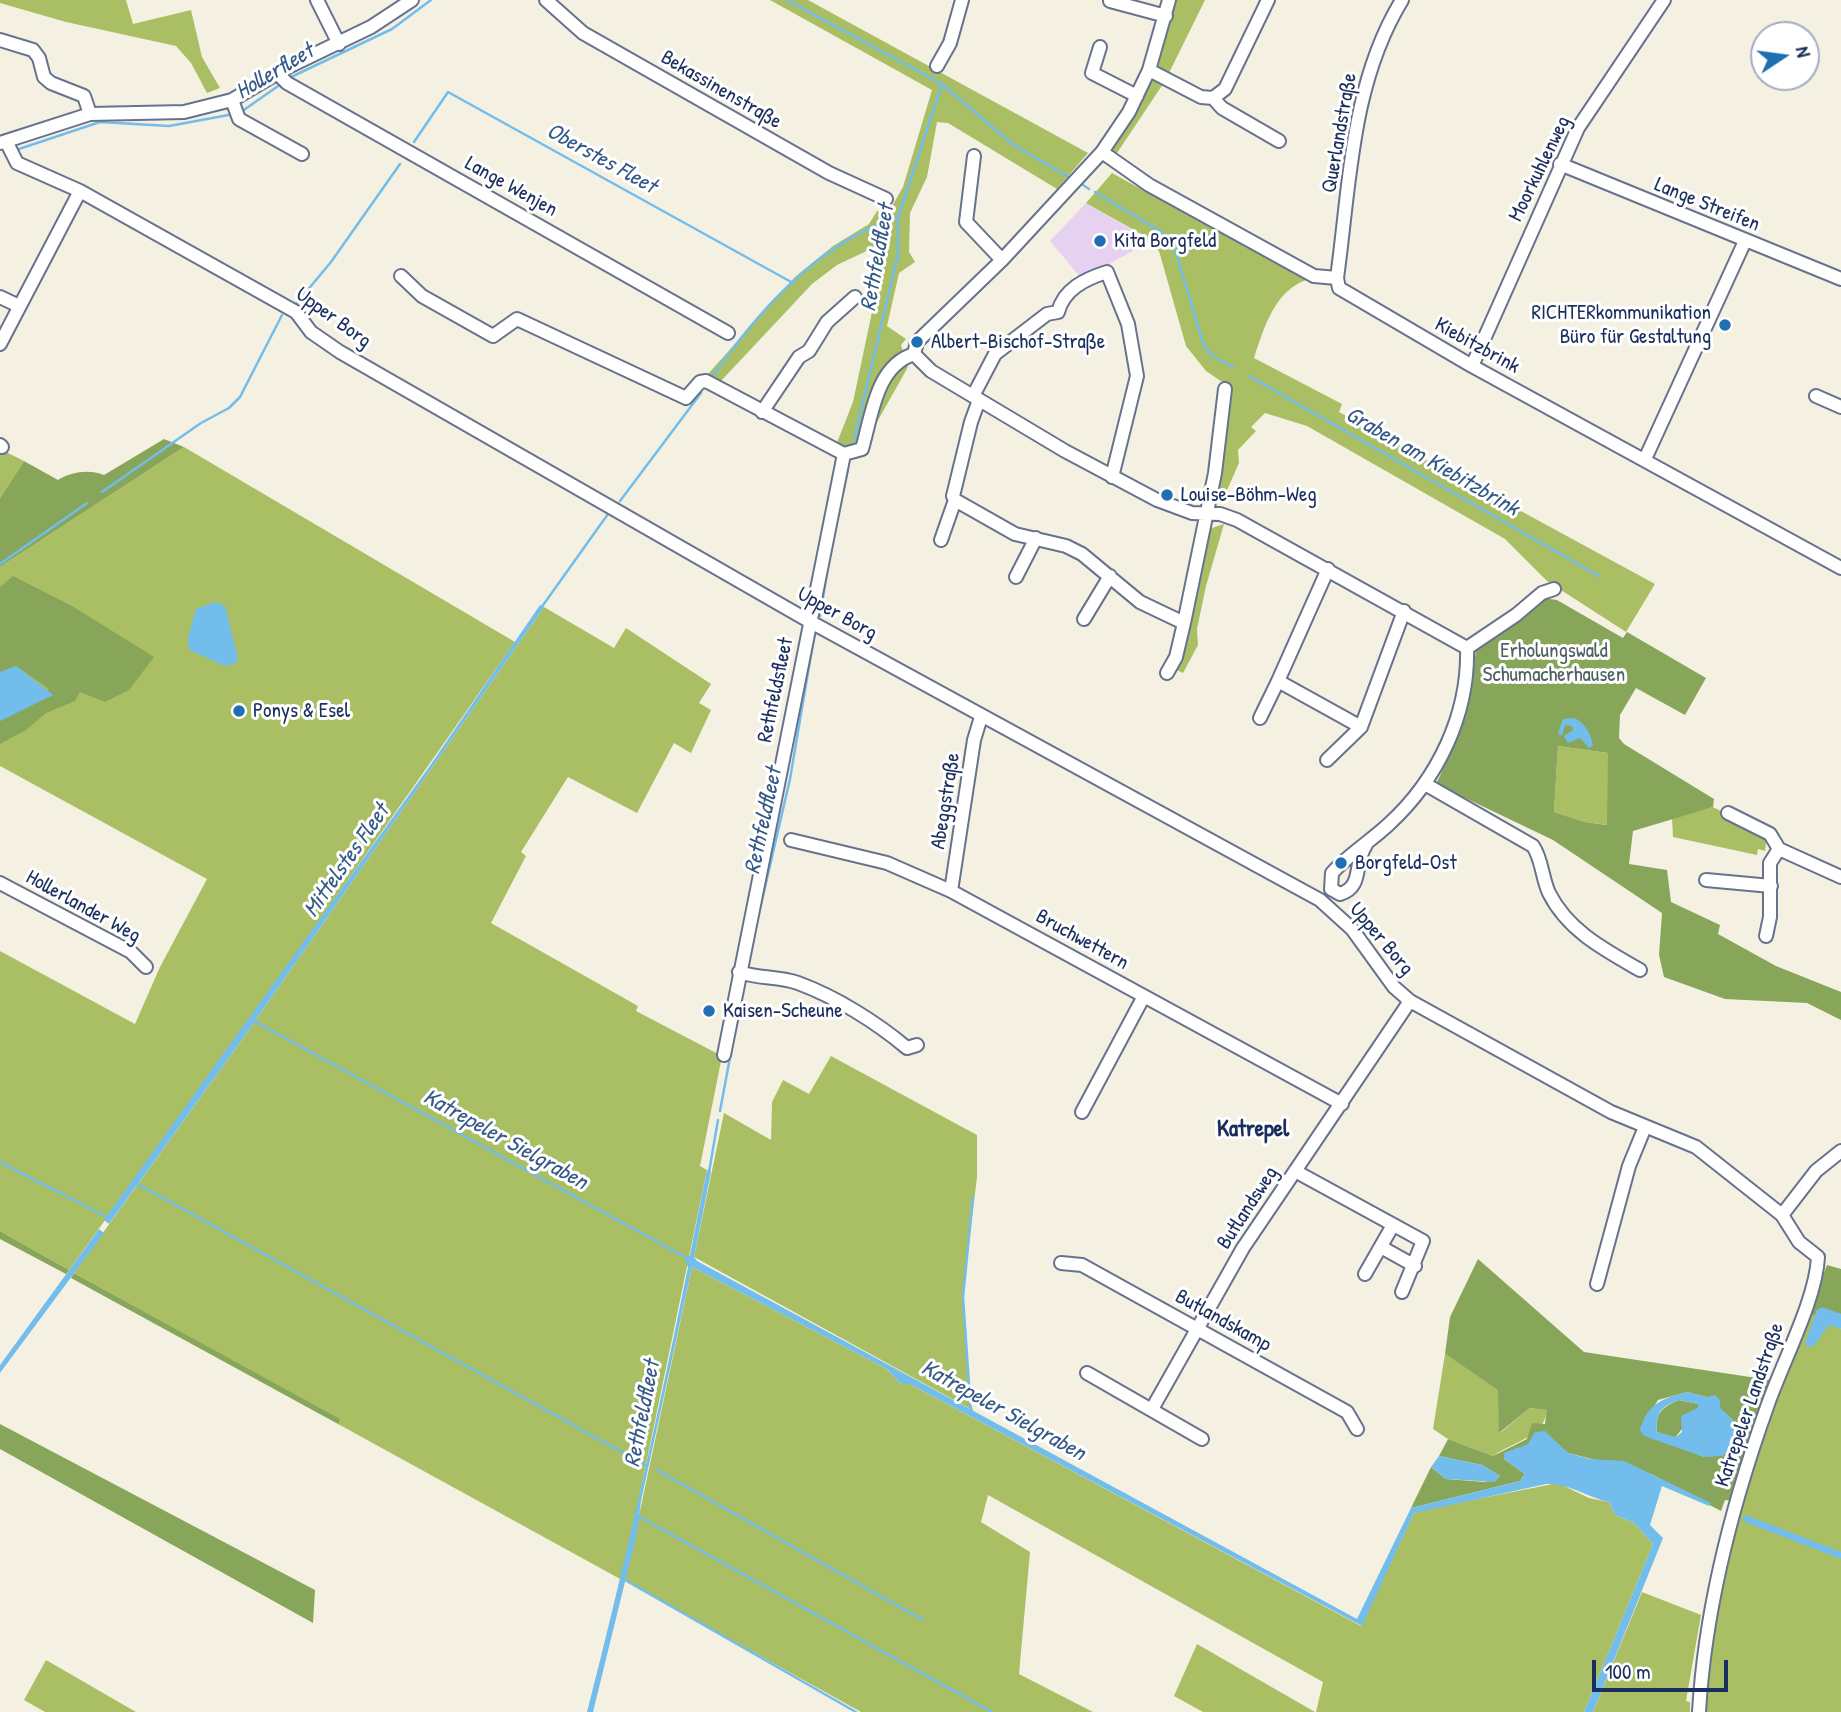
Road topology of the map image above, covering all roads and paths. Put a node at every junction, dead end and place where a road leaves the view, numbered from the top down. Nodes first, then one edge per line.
1 (317, 0) edge
2 (412, 0) edge
3 (546, 0) edge
4 (962, 0) edge
5 (1169, 0) edge
6 (1268, 0) edge
7 (1402, 0) edge
8 (1664, 0) edge
9 (1110, 1) edge
10 (1166, 16) junction
11 (0, 40) edge
12 (339, 44) junction
13 (1100, 47) dead end
14 (937, 66) dead end
15 (1149, 70) junction
16 (283, 78) junction
17 (1137, 96) junction
18 (1213, 98) junction
19 (235, 109) junction
20 (90, 114) junction
21 (1279, 141) dead end
22 (6, 148) edge
23 (1102, 152) junction
24 (302, 154) dead end
25 (974, 156) dead end
26 (1560, 164) junction
27 (80, 191) junction
28 (886, 199) dead end
29 (1745, 241) junction
30 (1002, 260) junction
31 (401, 276) dead end
32 (1337, 278) junction
33 (1841, 279) edge
34 (0, 296) edge
35 (855, 297) dead end
36 (19, 306) junction
37 (728, 333) dead end
38 (0, 344) edge
39 (916, 357) junction
40 (1472, 366) junction
41 (1225, 390) dead end
42 (1816, 396) dead end
43 (976, 398) junction
44 (1841, 407) edge
45 (762, 412) junction
46 (844, 454) junction
47 (1645, 459) junction
48 (1112, 477) junction
49 (955, 500) junction
50 (1207, 514) junction
51 (1036, 538) junction
52 (941, 540) dead end
53 (1841, 568) edge
54 (1328, 569) junction
55 (1110, 576) junction
56 (1016, 577) dead end
57 (1554, 589) dead end
58 (1405, 611) junction
59 (1084, 619) dead end
60 (809, 621) junction
61 (1184, 623) junction
62 (1468, 648) junction
63 (1167, 673) dead end
64 (1278, 681) junction
65 (981, 717) junction
66 (1260, 718) dead end
67 (1361, 727) junction
68 (1327, 760) dead end
69 (1425, 784) junction
70 (1728, 813) dead end
71 (791, 840) dead end
72 (1366, 845) junction
73 (1779, 849) junction
74 (1841, 877) edge
75 (1706, 880) dead end
76 (0, 883) edge
77 (1771, 886) junction
78 (1331, 889) junction
79 (951, 891) junction
80 (1320, 900) junction
81 (1766, 936) dead end
82 (146, 967) dead end
83 (1640, 970) dead end
84 (739, 972) junction
85 (1144, 996) junction
86 (1410, 1001) junction
87 (917, 1045) dead end
88 (724, 1055) dead end
89 (1342, 1104) junction
90 (1082, 1112) dead end
91 (1645, 1127) junction
92 (1841, 1151) edge
93 (1295, 1171) junction
94 (1782, 1215) junction
95 (1393, 1225) junction
96 (1381, 1247) junction
97 (1061, 1263) dead end
98 (1415, 1266) junction
99 (1365, 1274) dead end
100 (1597, 1284) dead end
101 (1402, 1292) dead end
102 (1198, 1330) junction
103 (1087, 1373) dead end
104 (1152, 1409) junction
105 (1357, 1429) dead end
106 (1202, 1438) dead end
107 (1699, 1711) edge

1 - 12 street
2 - 12 street
3 - 28 street, Bekassinenstraße
4 - 14 street
5 - 10 street
6 - 18 street
7 - 32 street, Querlandstraße
8 - 26 street, Moorkuhlenweg
9 - 10 street
10 - 15 street
11 - 20 street
12 - 16 street
13 - 17 street
15 - 17 street
15 - 18 street
16 - 19 street
16 - 37 street, Lange Wenjen
17 - 23 street
18 - 21 street
19 - 20 street
19 - 24 street
20 - 22 street
22 - 27 street, Upper Borg
23 - 30 street
23 - 32 street
25 - 30 street
26 - 29 street, Lange Streifen
26 - 40 street, Moorkuhlenweg
27 - 36 street
27 - 60 street, Upper Borg
29 - 33 street, Lange Streifen
29 - 47 street
30 - 39 street
31 - 45 street
32 - 40 street, Kiebitzbrink
34 - 36 street
35 - 45 street
36 - 38 street
39 - 43 street
39 - 46 street
40 - 47 street, Kiebitzbrink
41 - 50 street
42 - 44 street
43 - 48 street
43 - 48 street
43 - 49 street
45 - 46 street
46 - 60 street, Rethfeldsfleet
47 - 53 street, Kiebitzbrink
48 - 50 street
49 - 51 street
49 - 52 street
50 - 54 street
50 - 61 street
51 - 55 street
51 - 56 street
54 - 58 street
54 - 64 street
55 - 59 street
55 - 61 street
57 - 62 street
58 - 62 street
58 - 67 street
60 - 65 street, Upper Borg
60 - 84 street, Rethfeldsfleet
61 - 63 street
62 - 69 street
64 - 66 street
64 - 67 street
65 - 79 street, Abeggstraße
65 - 80 street, Upper Borg
67 - 68 street
69 - 72 street
69 - 83 street
70 - 73 street
71 - 79 street, Bruchwettern
72 - 78 street
72 - 78 street
73 - 74 street
73 - 77 street
75 - 77 street
76 - 82 street, Hollerlander Weg
77 - 81 street
78 - 80 street
79 - 85 street, Bruchwettern
80 - 86 street, Upper Borg
84 - 87 street
84 - 88 street, Rethfeldsfleet
85 - 89 street, Bruchwettern
85 - 90 street
86 - 89 street, Butlandsweg
86 - 91 street, Upper Borg
89 - 93 street, Butlandsweg
91 - 94 street, Upper Borg
91 - 100 street
92 - 94 street
93 - 95 street
93 - 102 street, Butlandsweg
94 - 107 street, Katrepeler Landstraße
95 - 96 street
95 - 98 street
96 - 98 street
96 - 99 street
97 - 102 street, Butlandskamp
98 - 101 street
102 - 104 street, Butlandsweg
102 - 105 street, Butlandskamp
103 - 104 street
104 - 106 street

